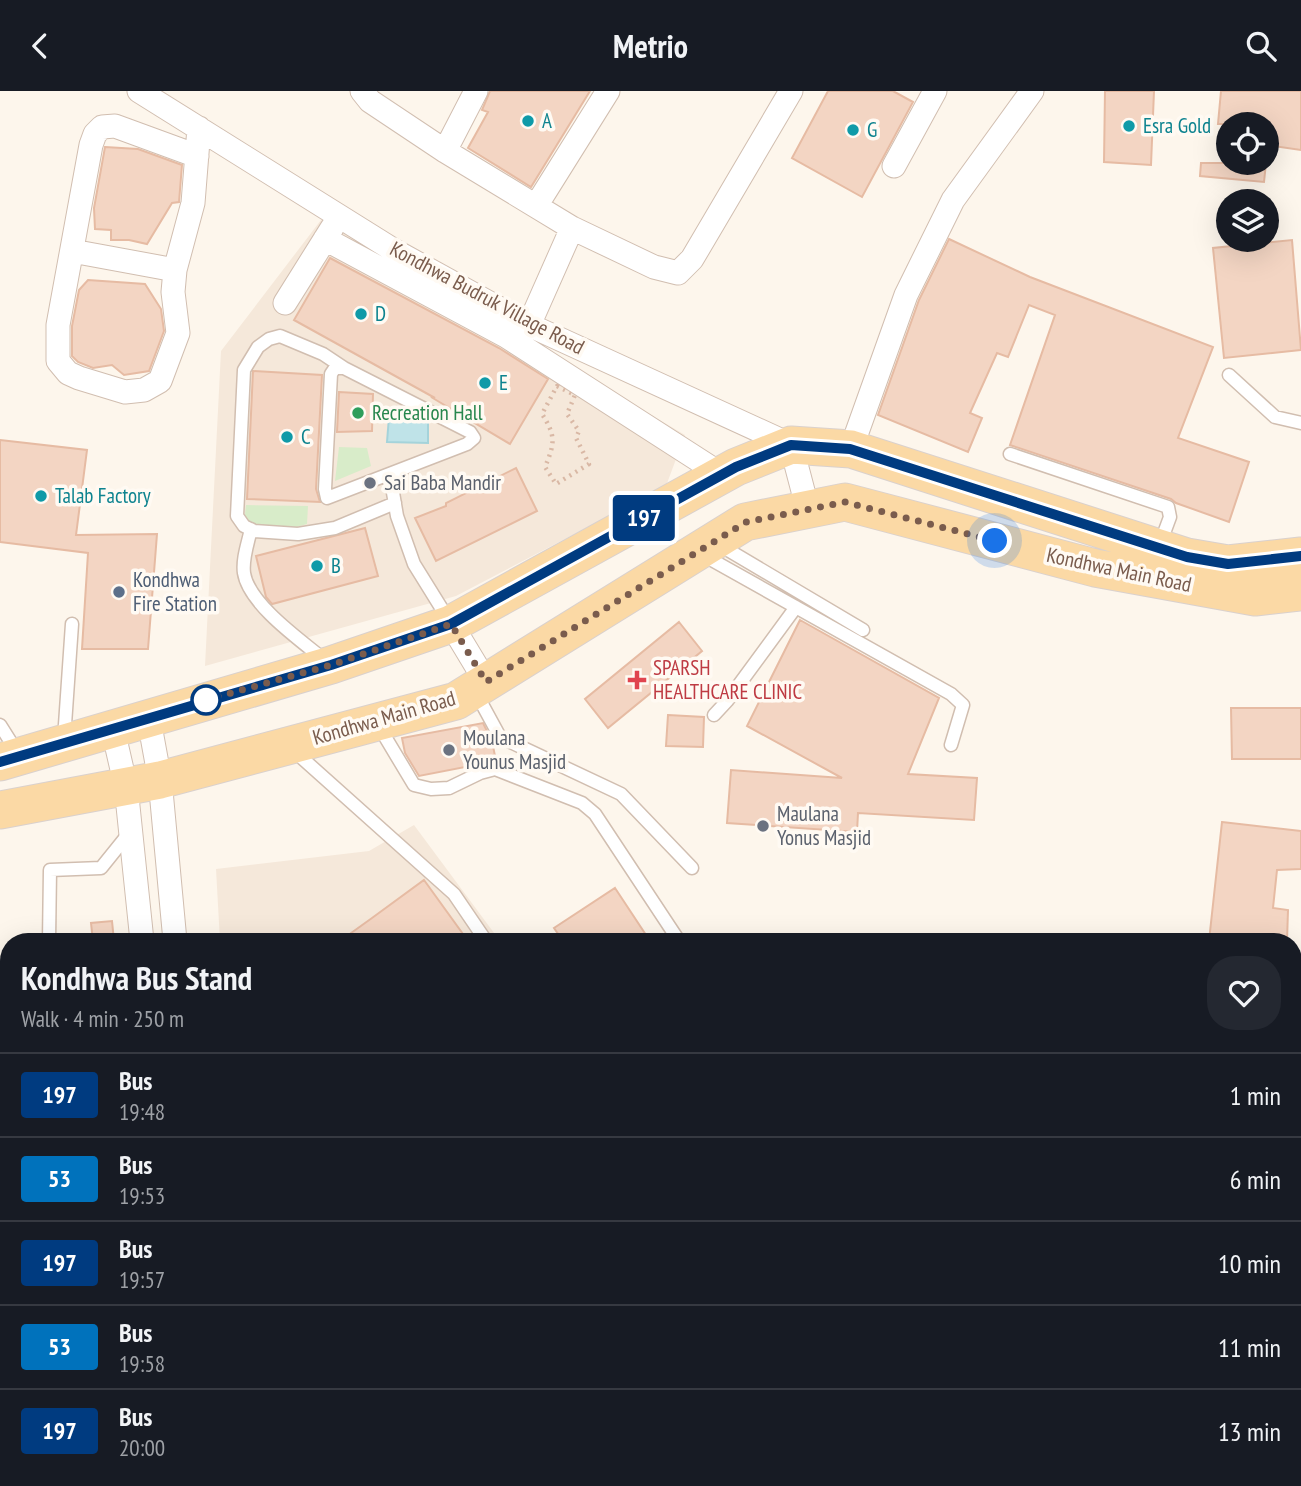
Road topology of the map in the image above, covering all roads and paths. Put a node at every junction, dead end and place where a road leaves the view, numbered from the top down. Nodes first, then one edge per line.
1 (139, 91) edge
2 (362, 91) edge
3 (476, 91) edge
4 (608, 91) edge
5 (791, 91) edge
6 (935, 91) edge
7 (1032, 91) edge
8 (199, 128) junction
9 (445, 151) junction
10 (197, 156) junction
11 (894, 166) dead end
12 (536, 206) junction
13 (340, 216) junction
14 (572, 228) junction
15 (325, 239) junction
16 (72, 251) junction
17 (175, 270) junction
18 (285, 303) dead end
19 (529, 325) junction
20 (344, 368) junction
21 (1229, 375) dead end
22 (557, 386) joint
23 (1301, 423) edge
24 (791, 445) junction
25 (850, 449) junction
26 (1010, 454) dead end
27 (390, 475) junction
28 (722, 475) junction
29 (395, 503) junction
30 (808, 510) junction
31 (251, 530) junction
32 (706, 547) junction
33 (1158, 547) junction
34 (1301, 556) edge
35 (1301, 592) edge
36 (796, 607) junction
37 (72, 624) dead end
38 (451, 624) junction
39 (863, 630) dead end
40 (331, 665) junction
41 (480, 686) junction
42 (714, 715) dead end
43 (149, 720) junction
44 (376, 722) junction
45 (0, 726) edge
46 (113, 730) junction
47 (64, 744) junction
48 (287, 745) junction
49 (951, 745) dead end
50 (10, 760) edge
51 (143, 783) junction
52 (0, 810) edge
53 (131, 831) junction
54 (692, 868) dead end
55 (49, 933) edge
56 (141, 933) edge
57 (174, 933) edge
58 (481, 933) edge
59 (675, 933) edge

1 - 8 street, Kondhwa Budruk Village Road
2 - 9 street
3 - 9 street
4 - 12 street
5 - 14 street
6 - 11 street
7 - 25 street
8 - 10 street
8 - 13 street, Kondhwa Budruk Village Road
9 - 12 street
10 - 16 street
10 - 17 street
12 - 14 street
13 - 15 street
13 - 19 street, Kondhwa Budruk Village Road
14 - 19 street
15 - 18 street
15 - 28 street
16 - 17 street
16 - 17 street
19 - 24 street, Kondhwa Budruk Village Road
20 - 27 lane
20 - 27 lane
20 - 31 lane
21 - 23 lane
22 - 22 path
24 - 25 main road, Kondhwa Main Road
24 - 28 main road, Kondhwa Main Road
24 - 30 street
25 - 33 main road, Kondhwa Main Road
26 - 33 lane
27 - 29 lane
28 - 38 main road, Kondhwa Main Road
29 - 31 lane
29 - 38 lane
30 - 32 main road, Kondhwa Main Road
30 - 35 main road, Kondhwa Main Road
31 - 40 lane
32 - 36 lane
32 - 39 lane
32 - 41 main road, Kondhwa Main Road
33 - 34 main road, Kondhwa Main Road
36 - 42 lane
36 - 49 lane
37 - 47 lane
38 - 40 main road, Kondhwa Main Road
38 - 41 street
40 - 43 main road, Kondhwa Main Road
41 - 44 main road, Kondhwa Main Road
41 - 54 lane
43 - 46 main road, Kondhwa Main Road
43 - 51 street
44 - 48 main road, Kondhwa Main Road
44 - 59 lane
45 - 50 lane
46 - 47 main road, Kondhwa Main Road
46 - 51 street
47 - 50 main road, Kondhwa Main Road
48 - 51 main road, Kondhwa Main Road
48 - 58 lane
51 - 52 main road, Kondhwa Main Road
51 - 53 street
51 - 57 street
53 - 55 lane
53 - 56 street

